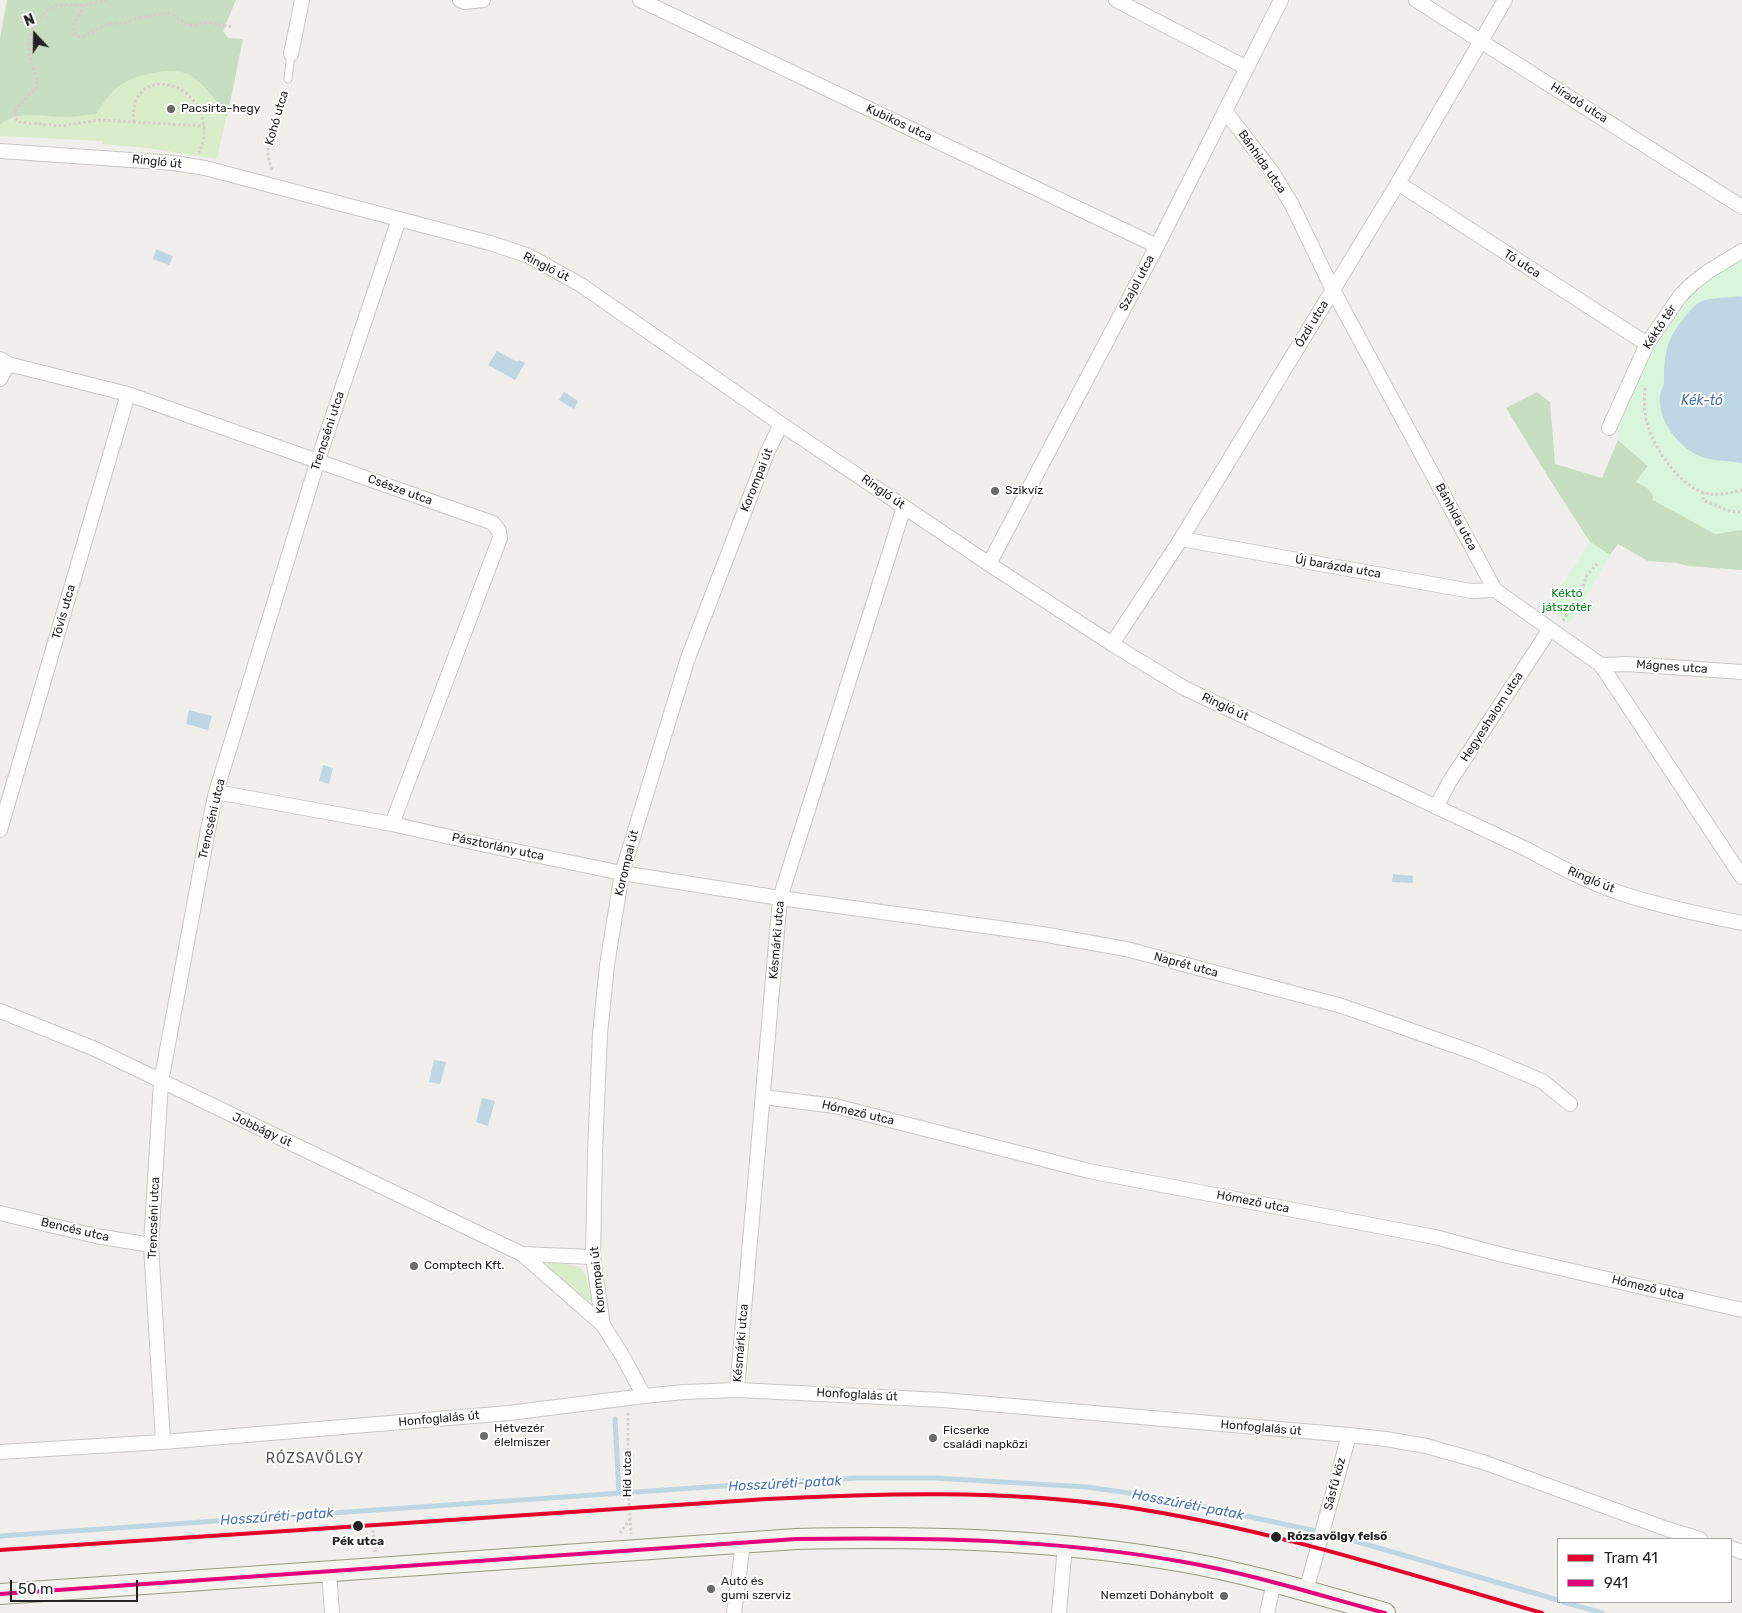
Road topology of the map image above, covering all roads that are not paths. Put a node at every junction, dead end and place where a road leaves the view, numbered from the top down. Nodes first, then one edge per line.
1 (302, 0) edge
2 (460, 0) edge
3 (484, 0) edge
4 (640, 0) edge
5 (1116, 0) edge
6 (1281, 0) edge
7 (1416, 0) edge
8 (1505, 0) edge
9 (1481, 40) junction
10 (291, 54) joint
11 (1247, 68) junction
12 (288, 79) road end
13 (1226, 112) junction
14 (0, 151) edge
15 (1398, 183) junction
16 (1742, 207) edge
17 (399, 219) junction
18 (1157, 246) junction
19 (1742, 251) edge
20 (1333, 290) junction
21 (1647, 344) junction
22 (4, 362) edge
23 (0, 379) edge
24 (128, 394) junction
25 (781, 424) junction
26 (1609, 428) dead end
27 (318, 460) junction
28 (904, 507) junction
29 (1181, 539) junction
30 (989, 564) junction
31 (1495, 590) junction
32 (1550, 629) junction
33 (1112, 644) junction
34 (1601, 665) junction
35 (1742, 672) edge
36 (216, 792) junction
37 (1436, 807) junction
38 (392, 824) junction
39 (0, 830) edge
40 (622, 873) junction
41 (1742, 877) edge
42 (780, 898) junction
43 (1742, 923) edge
44 (0, 1011) edge
45 (161, 1082) junction
46 (763, 1097) junction
47 (1570, 1104) dead end
48 (0, 1213) edge
49 (151, 1245) junction
50 (522, 1254) junction
51 (593, 1257) junction
52 (1742, 1310) edge
53 (603, 1325) junction
54 (737, 1390) junction
55 (644, 1396) junction
56 (1349, 1435) junction
57 (162, 1442) junction
58 (0, 1452) edge
59 (1697, 1538) edge
60 (743, 1542) junction
61 (1064, 1546) junction
62 (329, 1572) junction
63 (1274, 1582) junction
64 (1306, 1591) junction
65 (0, 1594) edge
66 (332, 1613) edge
67 (734, 1613) edge
68 (1059, 1613) edge
69 (1267, 1613) edge
70 (1385, 1613) edge

1 - 10 street
2 - 3 street
4 - 18 street, Kubikos utca
5 - 11 street
6 - 11 street, Szajol utca
7 - 9 street, Híradó utca
8 - 9 street, Ózdi utca
9 - 15 street, Ózdi utca
9 - 16 street, Híradó utca
10 - 12 lane
11 - 13 street, Szajol utca
13 - 18 street, Szajol utca
13 - 20 street, Bánhida utca
14 - 17 street, Ringló út
15 - 20 street, Ózdi utca
15 - 21 street, Tó utca
17 - 25 street, Ringló út
17 - 27 street, Trencséni utca
18 - 30 street, Szajol utca
19 - 21 street, Kéktó tér
20 - 29 street, Ózdi utca
20 - 31 street, Bánhida utca
21 - 26 street, Kéktó tér
22 - 23 street
22 - 24 street, Csésze utca
24 - 27 street, Csésze utca
24 - 39 street, Tövis utca
25 - 28 street, Ringló út
25 - 40 street, Korompai út
27 - 36 street, Trencséni utca
27 - 38 street, Csésze utca
28 - 30 street, Ringló út
28 - 42 street, Késmárki utca
29 - 31 street, Új barázda utca
29 - 33 street, Ózdi utca
30 - 33 street, Ringló út
31 - 32 street, Bánhida utca
32 - 34 street, Bánhida utca
32 - 37 street, Hegyeshalom utca
33 - 37 street, Ringló út
34 - 35 street, Mágnes utca
34 - 41 street, Bánhida utca
36 - 38 street, Pásztorlány utca
36 - 45 street, Trencséni utca
37 - 43 street, Ringló út
38 - 40 street, Pásztorlány utca
40 - 42 street, Pásztorlány utca
40 - 51 street, Korompai út
42 - 46 street, Késmárki utca
42 - 47 street, Naprét utca
44 - 45 street, Jobbágy út
45 - 49 street, Trencséni utca
45 - 50 street, Jobbágy út
46 - 52 street, Hómező utca
46 - 54 street, Késmárki utca
48 - 49 street, Bencés utca
49 - 57 street, Trencséni utca
50 - 51 street, Jobbágy út
50 - 53 street, Jobbágy út
51 - 53 street, Korompai út
53 - 55 street, Jobbágy út
54 - 55 street, Honfoglalás út
54 - 56 street, Honfoglalás út
55 - 57 street, Honfoglalás út
56 - 59 street, Honfoglalás út
56 - 64 street, Sásfű köz
57 - 58 street, Honfoglalás út
60 - 61 street
60 - 62 street
60 - 67 street
61 - 63 street
61 - 68 street
62 - 65 street
62 - 66 street
63 - 64 street
63 - 69 street
64 - 70 street

